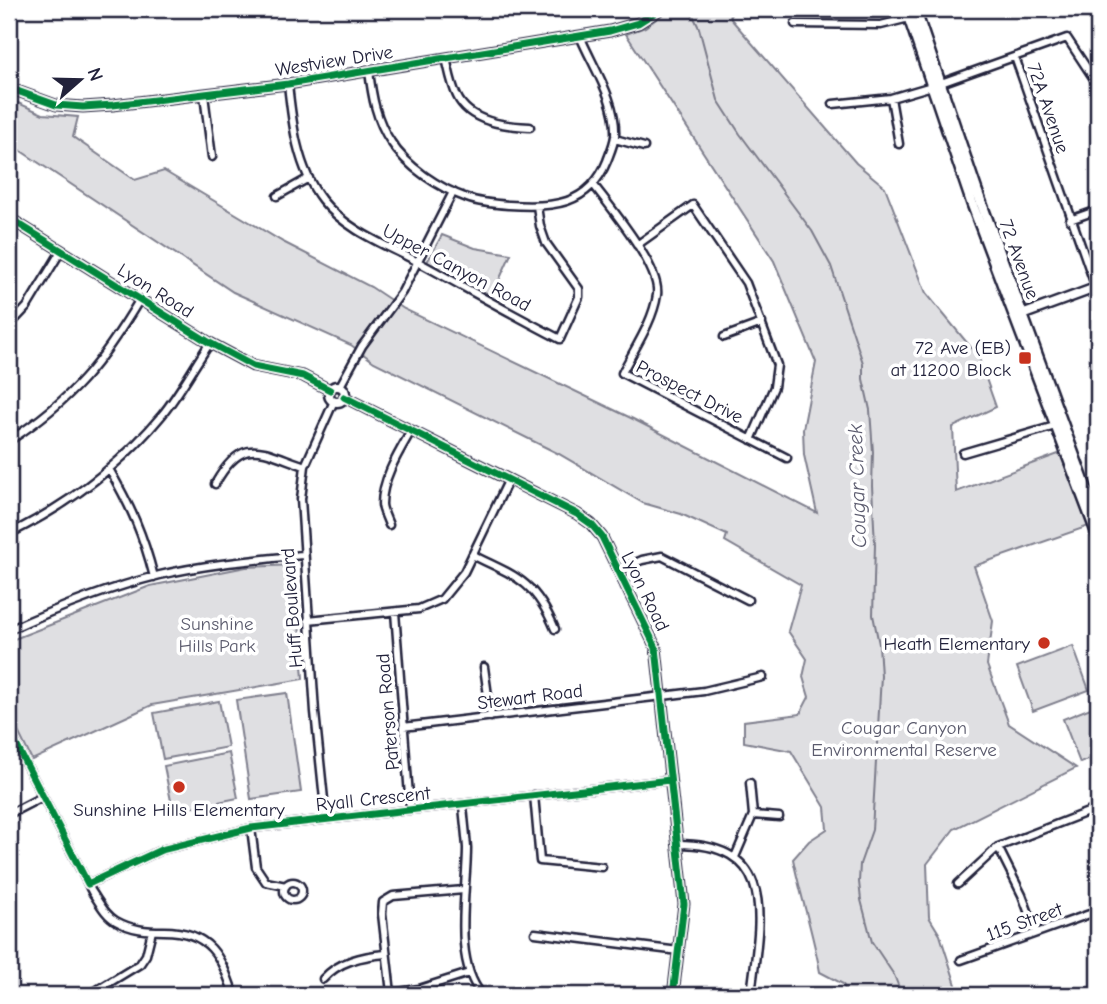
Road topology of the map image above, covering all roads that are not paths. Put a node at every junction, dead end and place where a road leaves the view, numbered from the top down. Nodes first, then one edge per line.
1 (660, 9) edge
2 (936, 9) edge
3 (912, 13) edge
4 (795, 24) dead end
5 (580, 36) junction
6 (1015, 57) junction
7 (446, 58) junction
8 (369, 71) junction
9 (288, 83) junction
10 (937, 85) junction
11 (1098, 85) edge
12 (9, 88) edge
13 (204, 95) junction
14 (891, 98) junction
15 (833, 104) dead end
16 (530, 127) dead end
17 (615, 139) junction
18 (899, 144) dead end
19 (644, 147) dead end
20 (212, 158) dead end
21 (309, 178) junction
22 (593, 184) junction
23 (453, 192) junction
24 (277, 196) dead end
25 (537, 206) junction
26 (1098, 210) edge
27 (9, 218) edge
28 (1070, 220) junction
29 (637, 245) junction
30 (61, 251) junction
31 (419, 262) junction
32 (1097, 288) edge
33 (140, 299) junction
34 (1018, 316) junction
35 (762, 323) junction
36 (9, 325) edge
37 (724, 337) dead end
38 (210, 343) junction
39 (340, 386) junction
40 (330, 390) junction
41 (344, 397) junction
42 (334, 401) junction
43 (1055, 426) junction
44 (411, 431) junction
45 (751, 440) junction
46 (9, 441) edge
47 (964, 453) dead end
48 (787, 458) dead end
49 (305, 466) junction
50 (109, 469) junction
51 (509, 479) junction
52 (215, 484) dead end
53 (1098, 520) edge
54 (389, 525) dead end
55 (9, 534) edge
56 (1098, 537) edge
57 (303, 555) junction
58 (472, 555) junction
59 (619, 570) junction
60 (154, 577) junction
61 (748, 600) dead end
62 (394, 612) junction
63 (308, 620) junction
64 (555, 629) dead end
65 (9, 630) edge
66 (484, 667) dead end
67 (763, 677) dead end
68 (661, 695) junction
69 (491, 717) junction
70 (403, 727) junction
71 (9, 731) edge
72 (670, 780) junction
73 (750, 783) dead end
74 (534, 795) junction
75 (42, 797) junction
76 (463, 805) junction
77 (1098, 808) edge
78 (410, 809) junction
79 (9, 814) edge
80 (753, 815) junction
81 (779, 817) dead end
82 (326, 819) junction
83 (251, 828) junction
84 (678, 844) junction
85 (998, 847) junction
86 (735, 857) junction
87 (602, 867) dead end
88 (88, 884) junction
89 (958, 884) dead end
90 (286, 886) dead end
91 (464, 890) junction
92 (1098, 911) edge
93 (152, 931) junction
94 (1036, 932) junction
95 (536, 933) dead end
96 (679, 951) junction
97 (386, 954) junction
98 (961, 960) dead end
99 (469, 973) junction
100 (323, 979) dead end
101 (751, 994) edge
102 (89, 995) edge
103 (234, 995) edge
104 (482, 995) edge
105 (673, 995) edge
106 (768, 995) edge

1 - 5 street, Westview Drive
2 - 3 street
3 - 4 street
3 - 10 main road, 72 Avenue
5 - 7 street, Westview Drive
5 - 17 street
6 - 10 street
6 - 11 street
6 - 28 street, 72A Avenue
7 - 8 street, Westview Drive
7 - 16 street
8 - 9 street, Westview Drive
8 - 23 street
9 - 13 street, Westview Drive
9 - 21 street, Upper Canyon Road
10 - 14 street
10 - 34 main road, 72 Avenue
12 - 13 street, Westview Drive
13 - 20 street
14 - 15 street
14 - 18 street
17 - 19 street
17 - 22 street
21 - 24 street
21 - 31 street, Upper Canyon Road
22 - 25 street
22 - 29 street, Prospect Drive
23 - 25 street
23 - 31 street
25 - 31 street, Upper Canyon Road
26 - 28 street
27 - 30 street, Lyon Road
28 - 32 street, 72A Avenue
29 - 35 street
29 - 45 street, Prospect Drive
30 - 33 street, Lyon Road
30 - 36 street
31 - 39 street
32 - 34 street
33 - 38 street, Lyon Road
33 - 46 street
34 - 43 main road, 72 Avenue
34 - 53 main road, 72 Avenue
35 - 37 street
35 - 45 street
38 - 40 street, Lyon Road
38 - 50 street
39 - 40 street
39 - 41 street
40 - 42 street
41 - 42 street
41 - 44 street, Lyon Road
42 - 49 street, Huff Boulevard
43 - 47 street
43 - 56 main road, 72 Avenue
44 - 51 street, Lyon Road
44 - 54 street
45 - 48 street, Prospect Drive
49 - 52 street
49 - 57 street, Huff Boulevard
50 - 55 street
50 - 60 street
51 - 58 street
51 - 59 street, Lyon Road
57 - 60 street
57 - 63 street, Huff Boulevard
58 - 62 street
58 - 64 street
59 - 61 street
59 - 68 street, Lyon Road
60 - 65 street
62 - 63 street
62 - 70 street, Paterson Road
63 - 82 street, Huff Boulevard
66 - 69 street
67 - 68 street, Stewart Road
68 - 69 street, Stewart Road
68 - 72 street, Lyon Road
69 - 70 street, Stewart Road
70 - 78 street, Paterson Road
71 - 75 street
72 - 74 street, Ryall Crescent
72 - 84 street, Lyon Road
73 - 80 street
74 - 76 street, Ryall Crescent
74 - 87 street
75 - 79 street
75 - 88 street
76 - 78 street, Ryall Crescent
76 - 91 street
77 - 85 street
78 - 82 street, Ryall Crescent
80 - 81 street
80 - 86 street
82 - 83 street, Ryall Crescent
83 - 88 street, Ryall Crescent
83 - 90 street
84 - 86 street
84 - 96 street, Lyon Road
85 - 89 street
85 - 94 street
86 - 101 street
88 - 93 street
91 - 97 street
91 - 99 street
92 - 94 street, 115 Street
93 - 102 street
93 - 103 street
94 - 98 street, 115 Street
95 - 96 street
96 - 105 street, Lyon Road
97 - 99 street
97 - 100 street
99 - 104 street
101 - 106 street

